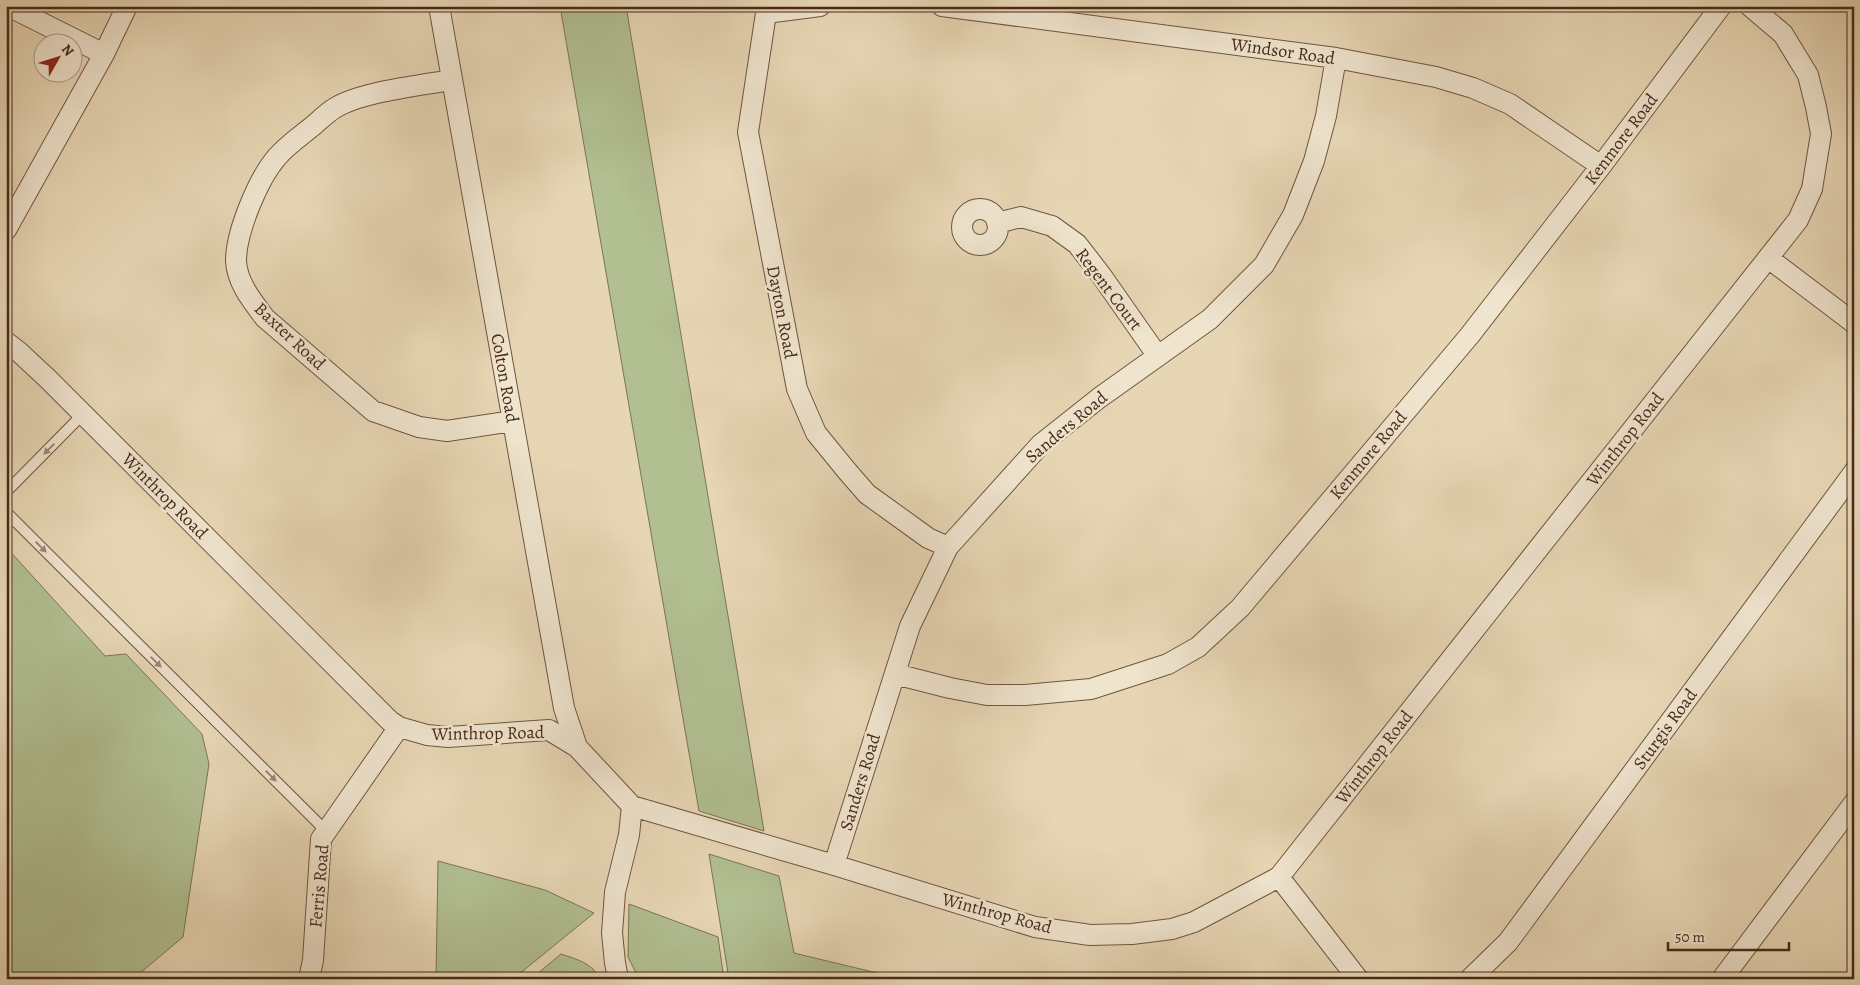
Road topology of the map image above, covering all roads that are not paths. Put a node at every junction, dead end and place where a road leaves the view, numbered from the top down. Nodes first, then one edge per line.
1 (8, 6) edge
2 (127, 6) edge
3 (439, 6) edge
4 (820, 6) edge
5 (942, 6) edge
6 (1721, 6) edge
7 (1750, 6) edge
8 (765, 10) edge
9 (104, 54) junction
10 (1336, 58) junction
11 (452, 80) junction
12 (1601, 166) junction
13 (997, 222) dead end
14 (6, 230) edge
15 (1768, 258) junction
16 (1854, 323) edge
17 (6, 342) edge
18 (1157, 355) junction
19 (83, 414) junction
20 (513, 420) junction
21 (1854, 472) edge
22 (6, 492) edge
23 (6, 512) edge
24 (948, 547) junction
25 (894, 674) junction
26 (399, 727) junction
27 (577, 748) junction
28 (1854, 803) edge
29 (632, 806) junction
30 (326, 832) junction
31 (834, 865) junction
32 (1279, 877) junction
33 (309, 979) edge
34 (618, 979) edge
35 (1358, 979) edge
36 (1470, 979) edge
37 (1722, 979) edge

1 - 9 street
2 - 9 street
3 - 11 street, Colton Road
4 - 8 street
5 - 10 street, Windsor Road
6 - 12 street, Kenmore Road
7 - 15 street, Winthrop Road
8 - 24 street, Dayton Road
9 - 14 street
10 - 12 street, Windsor Road
10 - 18 street, Sanders Road
11 - 20 street, Colton Road
11 - 20 street, Baxter Road
12 - 25 street, Kenmore Road
13 - 18 street, Regent Court
15 - 16 street
15 - 32 street, Winthrop Road
17 - 19 street, Winthrop Road
18 - 24 street, Sanders Road
19 -> 22 lane
19 - 26 street, Winthrop Road
20 - 27 street, Colton Road
21 - 36 street, Sturgis Road
23 -> 30 lane
24 - 25 street, Sanders Road
25 - 31 street, Sanders Road
26 - 27 street, Winthrop Road
26 - 30 street, Ferris Road
27 - 29 street, Winthrop Road
28 - 37 street
29 - 31 street, Winthrop Road
29 - 34 street
30 - 33 street, Ferris Road
31 - 32 street, Winthrop Road
32 - 35 street

